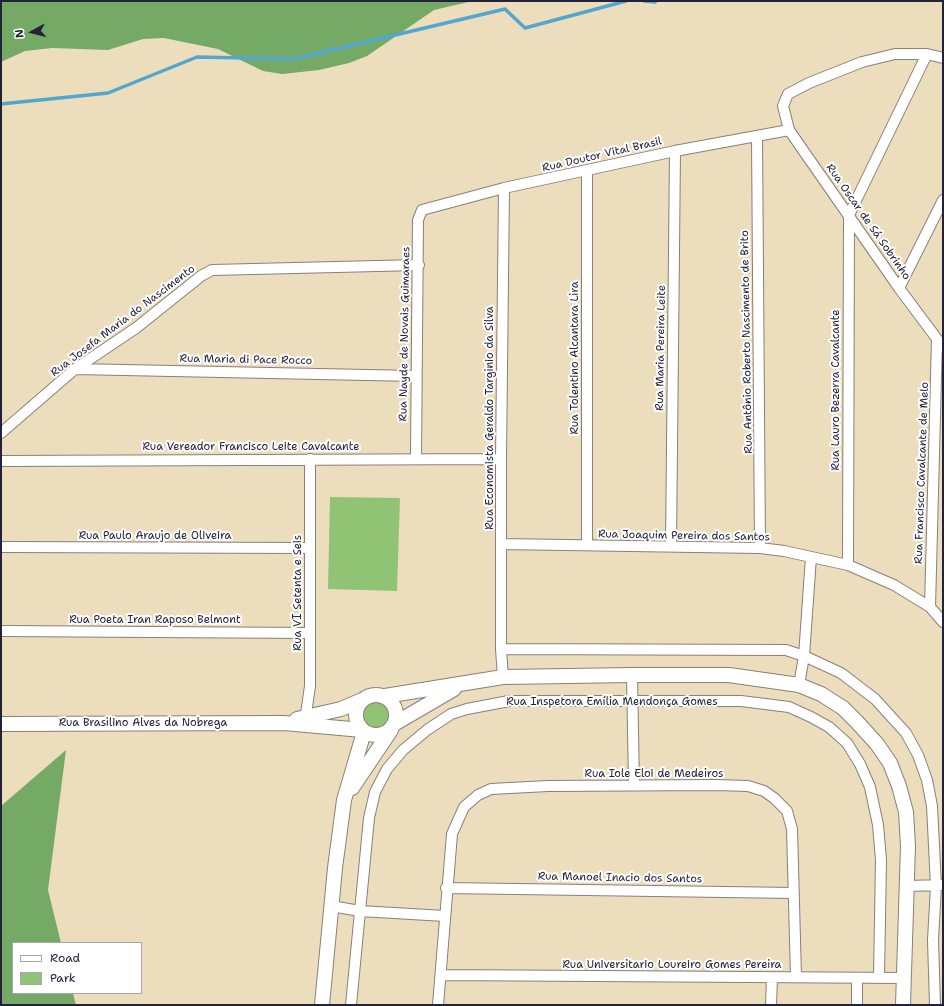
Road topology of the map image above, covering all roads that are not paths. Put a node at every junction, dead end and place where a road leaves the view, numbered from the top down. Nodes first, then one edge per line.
1 (927, 54) junction
2 (943, 58) edge
3 (789, 130) junction
4 (757, 136) junction
5 (674, 151) junction
6 (587, 171) junction
7 (504, 188) junction
8 (943, 200) edge
9 (422, 210) joint
10 (849, 215) junction
11 (419, 265) junction
12 (899, 288) junction
13 (940, 343) edge
14 (75, 369) junction
15 (416, 376) junction
16 (1, 433) edge
17 (416, 458) junction
18 (501, 459) junction
19 (310, 460) junction
20 (1, 461) edge
21 (501, 544) junction
22 (587, 545) junction
23 (671, 546) junction
24 (1, 547) edge
25 (310, 548) junction
26 (760, 548) junction
27 (811, 557) junction
28 (848, 566) junction
29 (930, 607) junction
30 (943, 622) edge
31 (1, 632) edge
32 (309, 633) junction
33 (501, 648) junction
34 (804, 656) junction
35 (632, 675) junction
36 (503, 677) junction
37 (462, 685) junction
38 (799, 686) junction
39 (385, 696) junction
40 (362, 700) junction
41 (632, 700) junction
42 (302, 721) junction
43 (1, 724) edge
44 (393, 727) junction
45 (363, 731) junction
46 (634, 785) junction
47 (344, 800) junction
48 (939, 885) edge
49 (907, 886) junction
50 (446, 888) junction
51 (794, 893) junction
52 (331, 906) junction
53 (360, 911) junction
54 (445, 916) junction
55 (441, 975) junction
56 (796, 977) junction
57 (879, 977) junction
58 (772, 978) junction
59 (857, 978) junction
60 (904, 978) junction
61 (322, 1005) edge
62 (351, 1005) edge
63 (438, 1005) edge
64 (771, 1005) edge
65 (857, 1005) edge
66 (903, 1005) edge
67 (935, 1005) edge

1 - 2 street
1 - 3 street, Rua Oscar de Sá Sobrinho
1 - 10 street
3 - 4 street, Rua Doutor Vital Brasil
3 - 10 street, Rua Oscar de Sá Sobrinho
4 - 5 street, Rua Doutor Vital Brasil
4 - 26 street, Rua Antônio Roberto Nascimento de Brito
5 - 6 street, Rua Doutor Vital Brasil
5 - 23 street, Rua Maria Pereira Leite
6 - 7 street, Rua Doutor Vital Brasil
6 - 22 street, Rua Tolentino Alcantara Lira
7 - 9 street, Rua Doutor Vital Brasil
7 - 18 street, Rua Economista Geraldo Targinio da Silva
8 - 12 street
9 - 11 street, Rua Nayde de Novais Guimaraes
10 - 12 street, Rua Oscar de Sá Sobrinho
10 - 28 street, Rua Lauro Bezerra Cavalcante
11 - 14 street, Rua Josefa Maria do Nascimento
11 - 15 street, Rua Nayde de Novais Guimaraes
12 - 13 street, Rua Oscar de Sá Sobrinho
13 - 29 street, Rua Francisco Cavalcante de Melo
14 - 15 street, Rua Maria di Pace Rocco
14 - 16 street, Rua Josefa Maria do Nascimento
15 - 17 street, Rua Nayde de Novais Guimaraes
17 - 18 street, Rua Vereador Francisco Leite Cavalcante
17 - 19 street, Rua Vereador Francisco Leite Cavalcante
18 - 21 street, Rua Economista Geraldo Targinio da Silva
19 - 20 street, Rua Vereador Francisco Leite Cavalcante
19 - 25 street, Rua VI Setenta e Seis
21 - 22 street, Rua Joaquim Pereira dos Santos
21 - 33 street, Rua Economista Geraldo Targinio da Silva
22 - 23 street, Rua Joaquim Pereira dos Santos
23 - 26 street, Rua Joaquim Pereira dos Santos
24 - 25 street, Rua Paulo Araujo de Oliveira
25 - 32 street, Rua VI Setenta e Seis
26 - 27 street, Rua Joaquim Pereira dos Santos
27 - 28 street, Rua Joaquim Pereira dos Santos
27 - 34 street
28 - 29 street, Rua Joaquim Pereira dos Santos
29 - 30 street, Rua Joaquim Pereira dos Santos
31 - 32 street, Rua Poeta Iran Raposo Belmont
32 - 42 street, Rua VI Setenta e Seis
33 - 34 street
33 - 36 street
34 - 38 street
34 - 48 street
35 - 36 main road
35 - 38 main road
35 - 41 street
36 - 37 main road
37 - 39 main road
37 - 44 main road
38 - 49 main road
39 - 40 main road
39 - 44 main road
40 - 42 main road, Rua Brasilino Alves da Nobrega
40 - 45 main road
41 - 46 street
41 - 53 street, Rua Inspetora Emília Mendonça Gomes
41 - 57 street, Rua Inspetora Emília Mendonça Gomes
42 - 43 main road, Rua Brasilino Alves da Nobrega
42 - 45 main road, Rua Brasilino Alves da Nobrega
44 - 45 main road
44 - 47 main road
45 - 47 main road
46 - 50 street, Rua Iole Eloi de Medeiros
46 - 51 street, Rua Iole Eloi de Medeiros
47 - 52 main road
48 - 49 street
48 - 67 street
49 - 60 main road
50 - 51 street, Rua Manoel Inacio dos Santos
50 - 54 street, Rua Iole Eloi de Medeiros
51 - 56 street, Rua Iole Eloi de Medeiros
52 - 53 street
52 - 61 main road
53 - 54 street
53 - 62 street, Rua Inspetora Emília Mendonça Gomes
54 - 55 street, Rua Iole Eloi de Medeiros
55 - 58 street, Rua Universitario Loureiro Gomes Pereira
55 - 63 street, Rua Iole Eloi de Medeiros
56 - 58 street, Rua Universitario Loureiro Gomes Pereira
56 - 59 street, Rua Universitario Loureiro Gomes Pereira
57 - 59 street, Rua Universitario Loureiro Gomes Pereira
57 - 60 street, Rua Universitario Loureiro Gomes Pereira
58 - 64 street
59 - 65 street
60 - 66 main road

